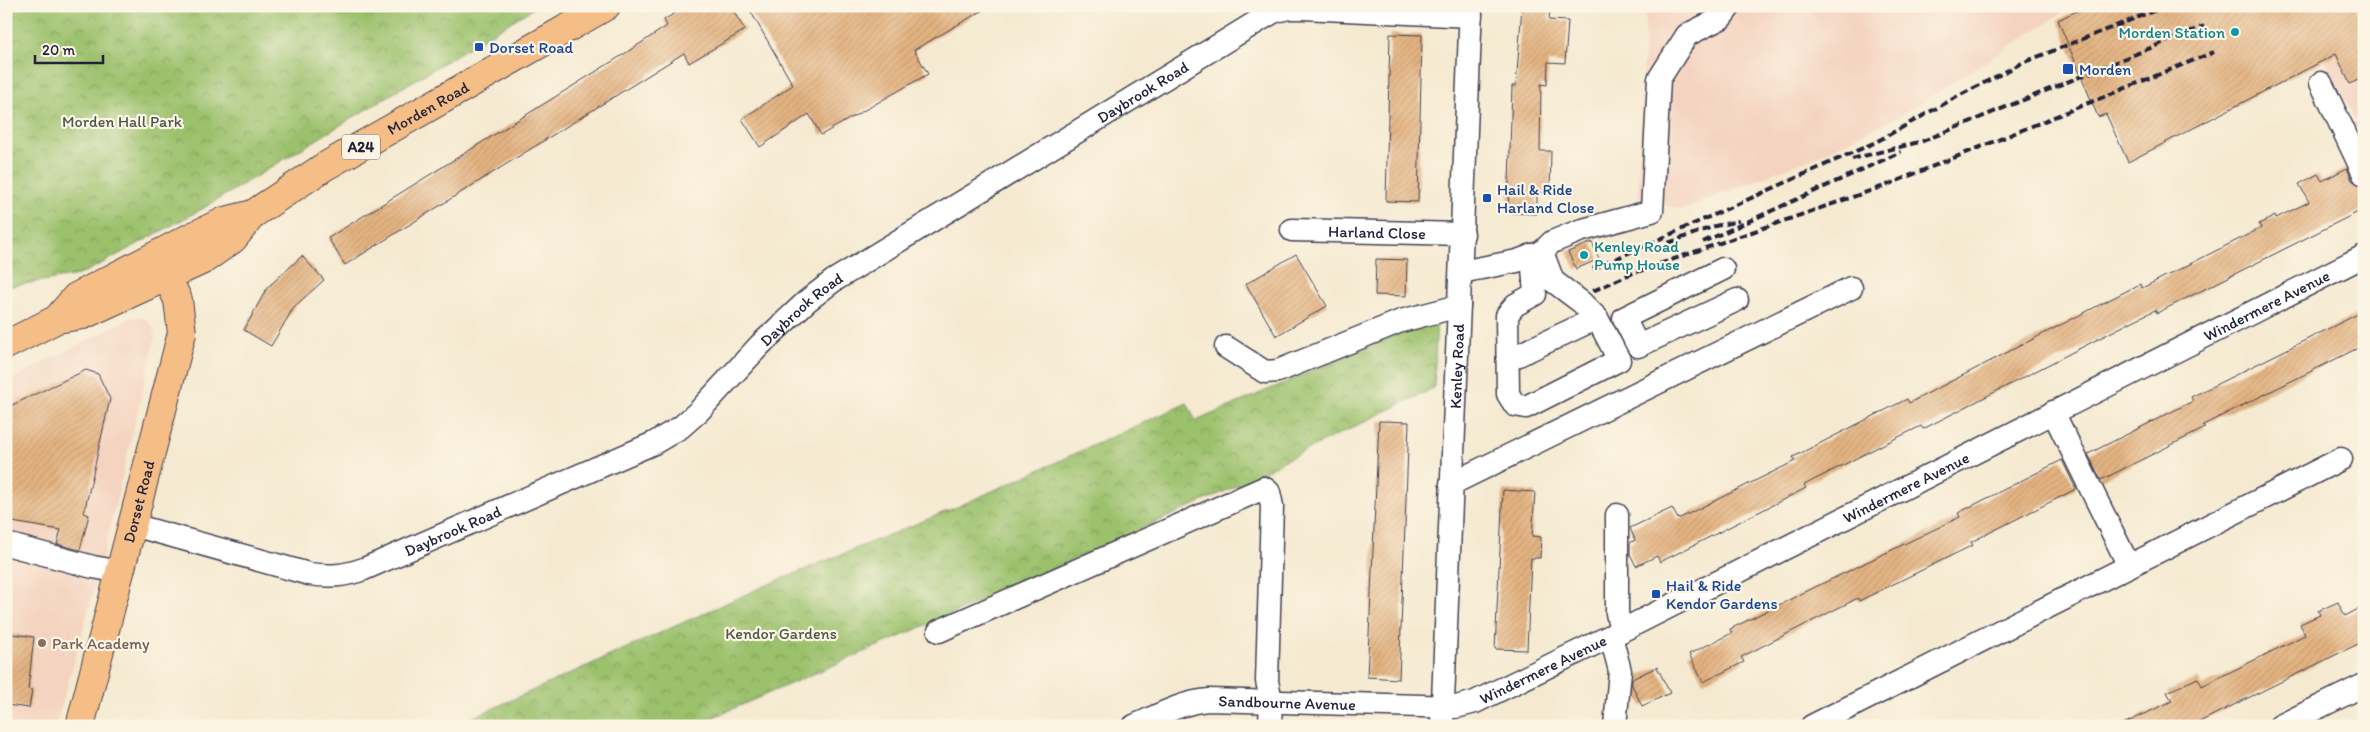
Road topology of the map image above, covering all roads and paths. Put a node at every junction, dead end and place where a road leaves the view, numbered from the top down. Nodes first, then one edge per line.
1 (606, 6) edge
2 (1730, 6) edge
3 (1303, 7) edge
4 (1471, 11) edge
5 (2321, 83) dead end
6 (2364, 174) edge
7 (253, 214) junction
8 (1292, 230) dead end
9 (1463, 234) junction
10 (1537, 254) junction
11 (2364, 256) edge
12 (1723, 270) dead end
13 (1460, 272) junction
14 (167, 277) junction
15 (1851, 288) dead end
16 (1737, 300) dead end
17 (1459, 306) junction
18 (1597, 318) junction
19 (57, 319) junction
20 (6, 345) edge
21 (1226, 347) dead end
22 (1508, 360) junction
23 (2053, 412) junction
24 (2341, 459) dead end
25 (1451, 484) junction
26 (1617, 515) dead end
27 (133, 525) junction
28 (6, 544) edge
29 (2129, 566) junction
30 (121, 572) junction
31 (939, 631) dead end
32 (1616, 633) junction
33 (2364, 685) edge
34 (1271, 700) junction
35 (1443, 716) edge
36 (80, 726) edge
37 (1134, 726) edge
38 (1270, 726) edge
39 (1615, 726) edge
40 (1812, 726) edge
41 (2280, 726) edge

1 - 7 main road, Morden Road / A24
2 - 10 street
3 - 4 street, Daybrook Road
3 - 27 street, Daybrook Road
4 - 9 street, Kenley Road
5 - 6 street
7 - 14 main road, Morden Road / A24
7 - 19 main road, Morden Road / A24
8 - 9 street, Harland Close
9 - 13 street, Kenley Road
10 - 13 street
10 - 18 street
10 - 22 street
11 - 23 street, Windermere Avenue
12 - 16 street
13 - 17 street, Kenley Road
14 - 19 main road, Morden Road / A24
14 - 27 main road, Dorset Road
15 - 25 street
17 - 21 street
17 - 25 street, Kenley Road
18 - 22 street
18 - 22 street
19 - 20 main road, Morden Road / A24
23 - 29 street
23 - 32 street, Windermere Avenue
24 - 29 street
25 - 35 street, Kenley Road
26 - 32 street
27 - 30 main road, Dorset Road
28 - 30 street
29 - 40 street
30 - 36 main road, Dorset Road
31 - 34 street
32 - 35 street, Windermere Avenue
32 - 39 street
33 - 41 street
34 - 35 street, Sandbourne Avenue
34 - 37 street, Sandbourne Avenue
34 - 38 street

